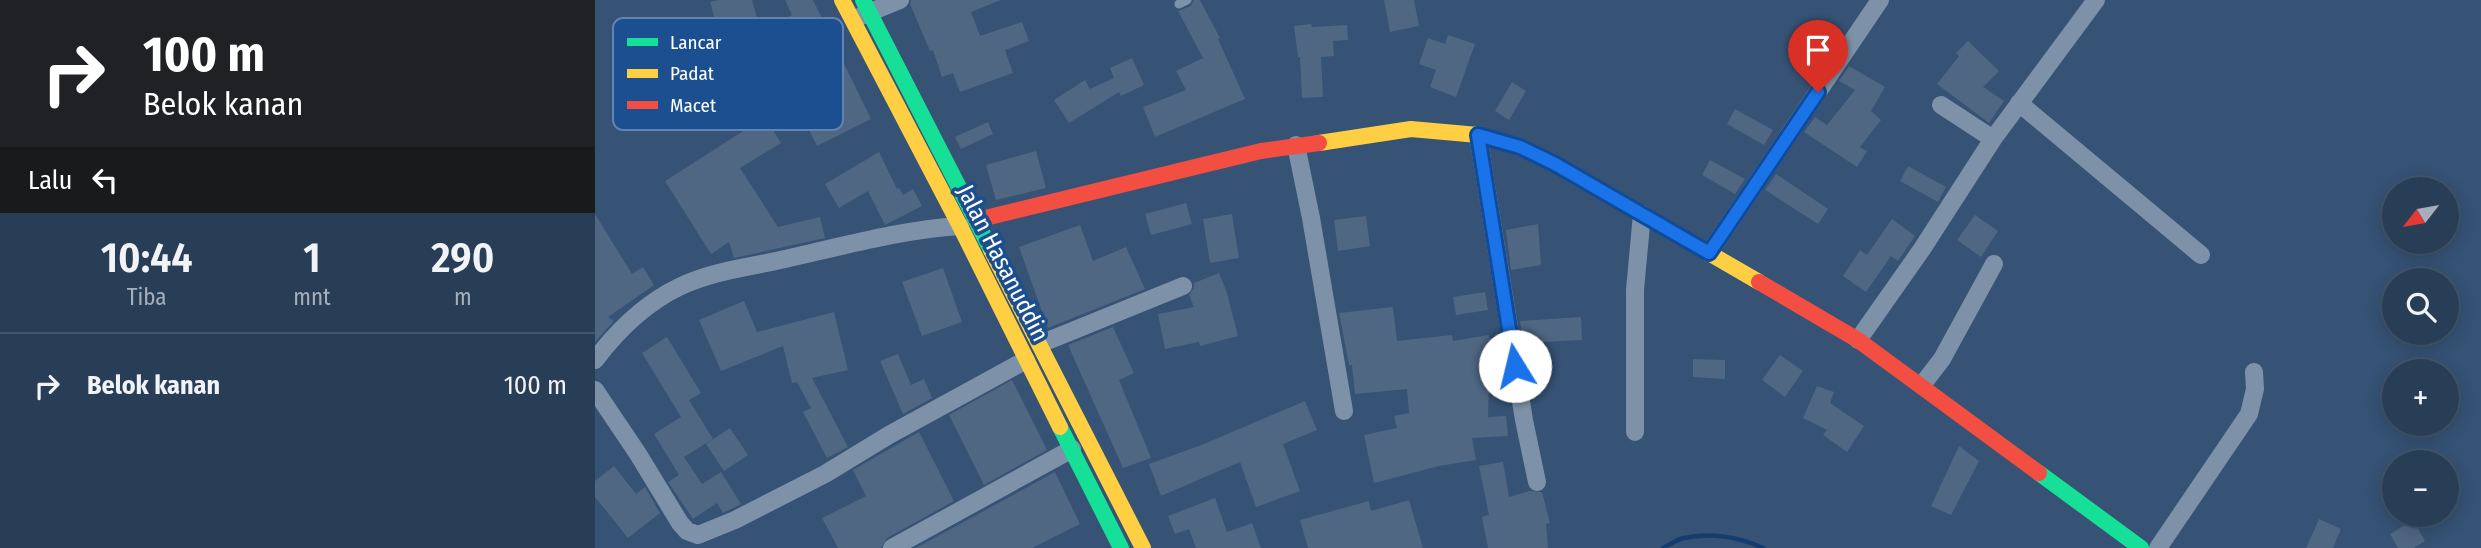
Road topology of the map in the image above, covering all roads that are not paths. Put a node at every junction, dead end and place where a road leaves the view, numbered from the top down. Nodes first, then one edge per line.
1 (842, 0) edge
2 (900, 0) edge
3 (1880, 0) edge
4 (2096, 0) edge
5 (866, 6) edge
6 (851, 19) junction
7 (2019, 103) junction
8 (1941, 105) dead end
9 (1478, 135) junction
10 (1993, 139) junction
11 (1296, 145) junction
12 (1642, 214) junction
13 (977, 219) junction
14 (960, 226) junction
15 (1709, 253) junction
16 (2201, 255) dead end
17 (1994, 264) dead end
18 (1184, 286) dead end
19 (1859, 340) junction
20 (1040, 344) junction
21 (595, 360) edge
22 (1026, 360) junction
23 (2254, 372) dead end
24 (1922, 385) junction
25 (595, 390) edge
26 (1344, 411) dead end
27 (1635, 432) dead end
28 (1072, 449) junction
29 (1537, 482) dead end
30 (892, 548) edge
31 (1121, 548) edge
32 (1143, 548) edge
33 (2141, 548) edge
34 (2158, 548) edge

1 - 6 street, Jalan Hasanuddin
2 - 5 street
3 - 15 street
4 - 7 street
5 - 6 street
5 - 13 street, Jalan Hasanuddin
6 - 14 street, Jalan Hasanuddin
7 - 10 street
7 - 16 street
8 - 10 street
9 - 11 street
9 - 12 street
9 - 29 street
10 - 19 street
11 - 13 street
11 - 26 street
12 - 15 street
12 - 27 street
13 - 20 street, Jalan Hasanuddin
14 - 21 street
14 - 22 street, Jalan Hasanuddin
15 - 19 street
17 - 24 street
18 - 20 street
19 - 24 street
20 - 32 street, Jalan Hasanuddin
22 - 25 street
22 - 28 street, Jalan Hasanuddin
23 - 34 street
24 - 33 street
28 - 30 street
28 - 31 street, Jalan Hasanuddin

